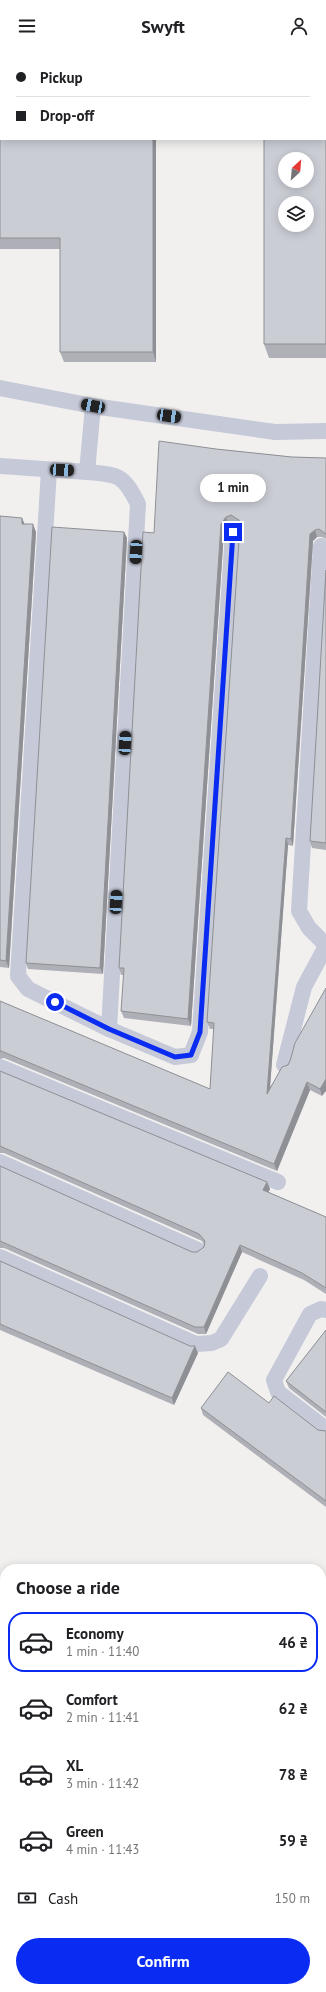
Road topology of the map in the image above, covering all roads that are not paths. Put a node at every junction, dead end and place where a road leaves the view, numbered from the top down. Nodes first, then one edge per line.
1 (0, 388) edge
2 (93, 406) junction
3 (326, 431) edge
4 (0, 466) edge
5 (49, 470) junction
6 (87, 472) junction
7 (233, 532) dead end
8 (321, 546) dead end
9 (326, 946) edge
10 (109, 1029) junction
11 (284, 1065) edge
12 (0, 1067) edge
13 (0, 1162) edge
14 (278, 1182) dead end
15 (198, 1250) edge
16 (0, 1257) edge
17 (260, 1276) dead end
18 (326, 1310) edge
19 (326, 1429) edge

1 - 2 lane
2 - 3 lane
2 - 6 lane
4 - 5 lane
5 - 6 lane
5 - 10 lane
6 - 10 lane
7 - 10 lane
8 - 9 lane
9 - 11 lane
12 - 14 lane
13 - 15 lane
16 - 17 lane
18 - 19 lane

